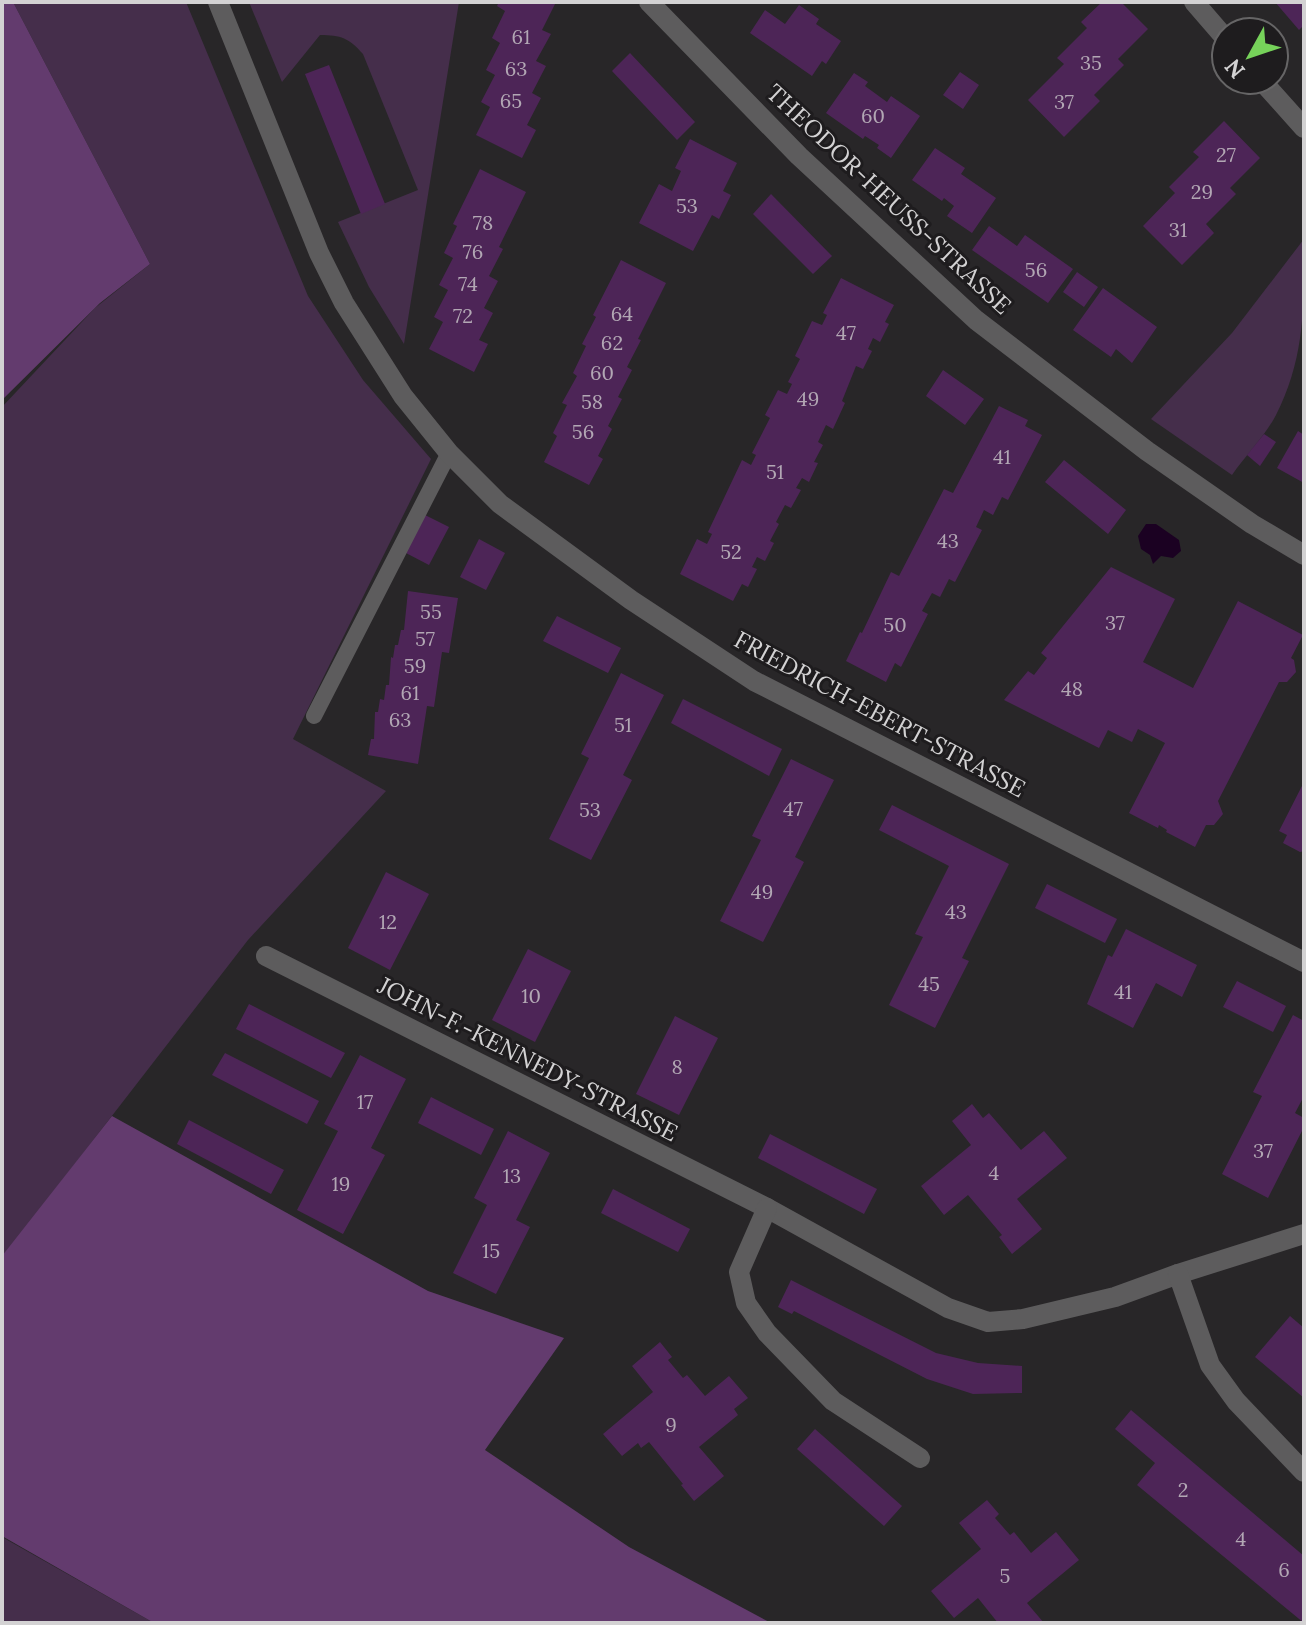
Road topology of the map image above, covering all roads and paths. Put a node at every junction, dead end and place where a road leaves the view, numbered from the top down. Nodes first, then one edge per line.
1 (218, 2) edge
2 (649, 2) edge
3 (1194, 2) edge
4 (1210, 20) edge
5 (1275, 96) edge
6 (1304, 128) edge
7 (449, 453) junction
8 (1304, 555) edge
9 (314, 716) dead end
10 (266, 956) dead end
11 (1304, 962) edge
12 (767, 1208) junction
13 (1304, 1234) edge
14 (1178, 1274) junction
15 (920, 1458) dead end
16 (1304, 1472) edge

1 - 7 street, FRIEDRICH-EBERT-STRASSE
2 - 8 street, THEODOR-HEUSS-STRASSE
3 - 4 street
5 - 6 street
7 - 9 lane
7 - 11 street, FRIEDRICH-EBERT-STRASSE
10 - 12 street, JOHN-F.-KENNEDY-STRASSE
12 - 14 street, JOHN-F.-KENNEDY-STRASSE
12 - 15 street
13 - 14 street, JOHN-F.-KENNEDY-STRASSE
14 - 16 street

